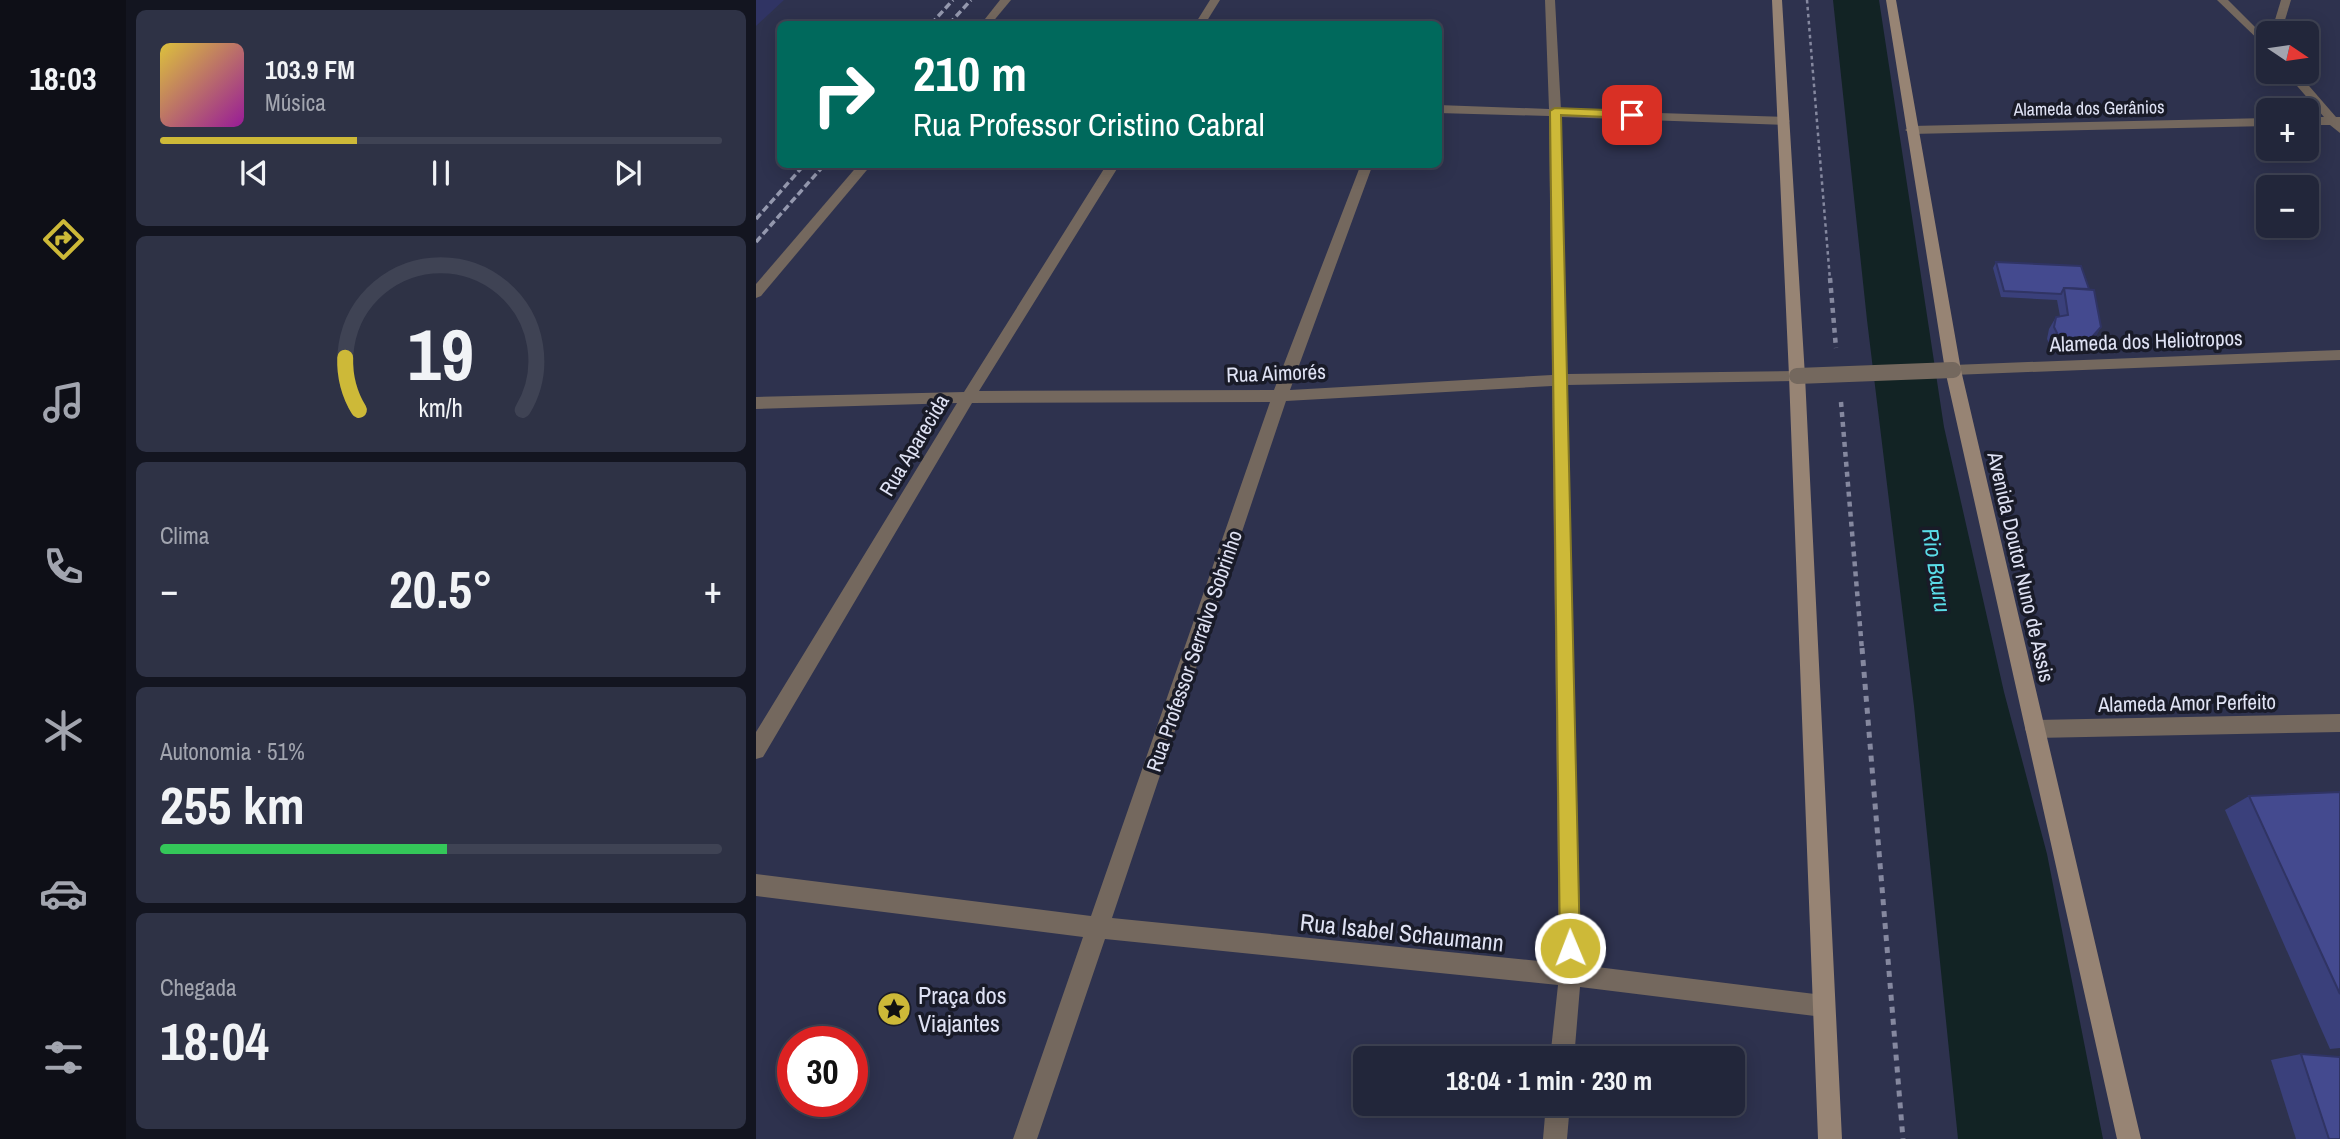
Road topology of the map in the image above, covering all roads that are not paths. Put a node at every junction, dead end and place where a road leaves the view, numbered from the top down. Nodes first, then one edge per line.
1 (1006, 0) edge
2 (1215, 0) edge
3 (1550, 0) edge
4 (1777, 0) edge
5 (1891, 0) edge
6 (2222, 0) edge
7 (2286, 0) edge
8 (988, 21) edge
9 (1202, 21) edge
10 (2280, 21) edge
11 (2256, 34) edge
12 (2302, 84) edge
13 (1442, 108) edge
14 (1555, 111) junction
15 (1784, 121) junction
16 (2256, 121) edge
17 (2319, 122) edge
18 (2338, 123) edge
19 (1911, 130) junction
20 (863, 168) edge
21 (1111, 168) edge
22 (1366, 168) edge
23 (756, 293) edge
24 (2340, 355) edge
25 (1953, 370) junction
26 (1797, 376) junction
27 (1561, 380) junction
28 (1280, 396) junction
29 (968, 397) junction
30 (756, 403) edge
31 (2340, 723) edge
32 (2035, 729) junction
33 (756, 750) edge
34 (756, 885) edge
35 (1100, 928) junction
36 (1570, 975) junction
37 (1824, 1006) junction
38 (1563, 1046) edge
39 (1557, 1116) edge
40 (1025, 1139) edge
41 (1555, 1139) edge
42 (1830, 1139) edge
43 (2129, 1139) edge

1 - 8 street
2 - 9 street
3 - 14 street
4 - 15 main road
5 - 19 main road, Avenida Doutor Nuno de Assis
6 - 11 street
7 - 10 street
12 - 18 street
13 - 14 street
14 - 15 street
14 - 27 street
15 - 26 main road
16 - 19 street, Alameda dos Gerânios
17 - 18 street
19 - 25 main road, Avenida Doutor Nuno de Assis
20 - 23 street
21 - 29 street, Rua Aparecida
22 - 28 street, Rua Professor Serralvo Sobrinho
24 - 25 street, Alameda dos Heliotropos
25 - 26 street, Alameda dos Heliotropos, bridge
25 - 32 main road, Avenida Doutor Nuno de Assis
26 - 27 street, Rua Aimorés
26 - 37 main road
27 - 28 street, Rua Aimorés
27 - 36 street
28 - 29 street, Rua Aimorés
28 - 35 street, Rua Professor Serralvo Sobrinho
29 - 30 street, Rua Aimorés
29 - 33 street, Rua Aparecida
31 - 32 street, Alameda Amor Perfeito
32 - 43 main road, Avenida Doutor Nuno de Assis
34 - 35 street
35 - 36 street, Rua Isabel Schaumann
35 - 40 street, Rua Professor Serralvo Sobrinho
36 - 37 street, Rua Isabel Schaumann
36 - 38 street
37 - 42 main road
39 - 41 street

